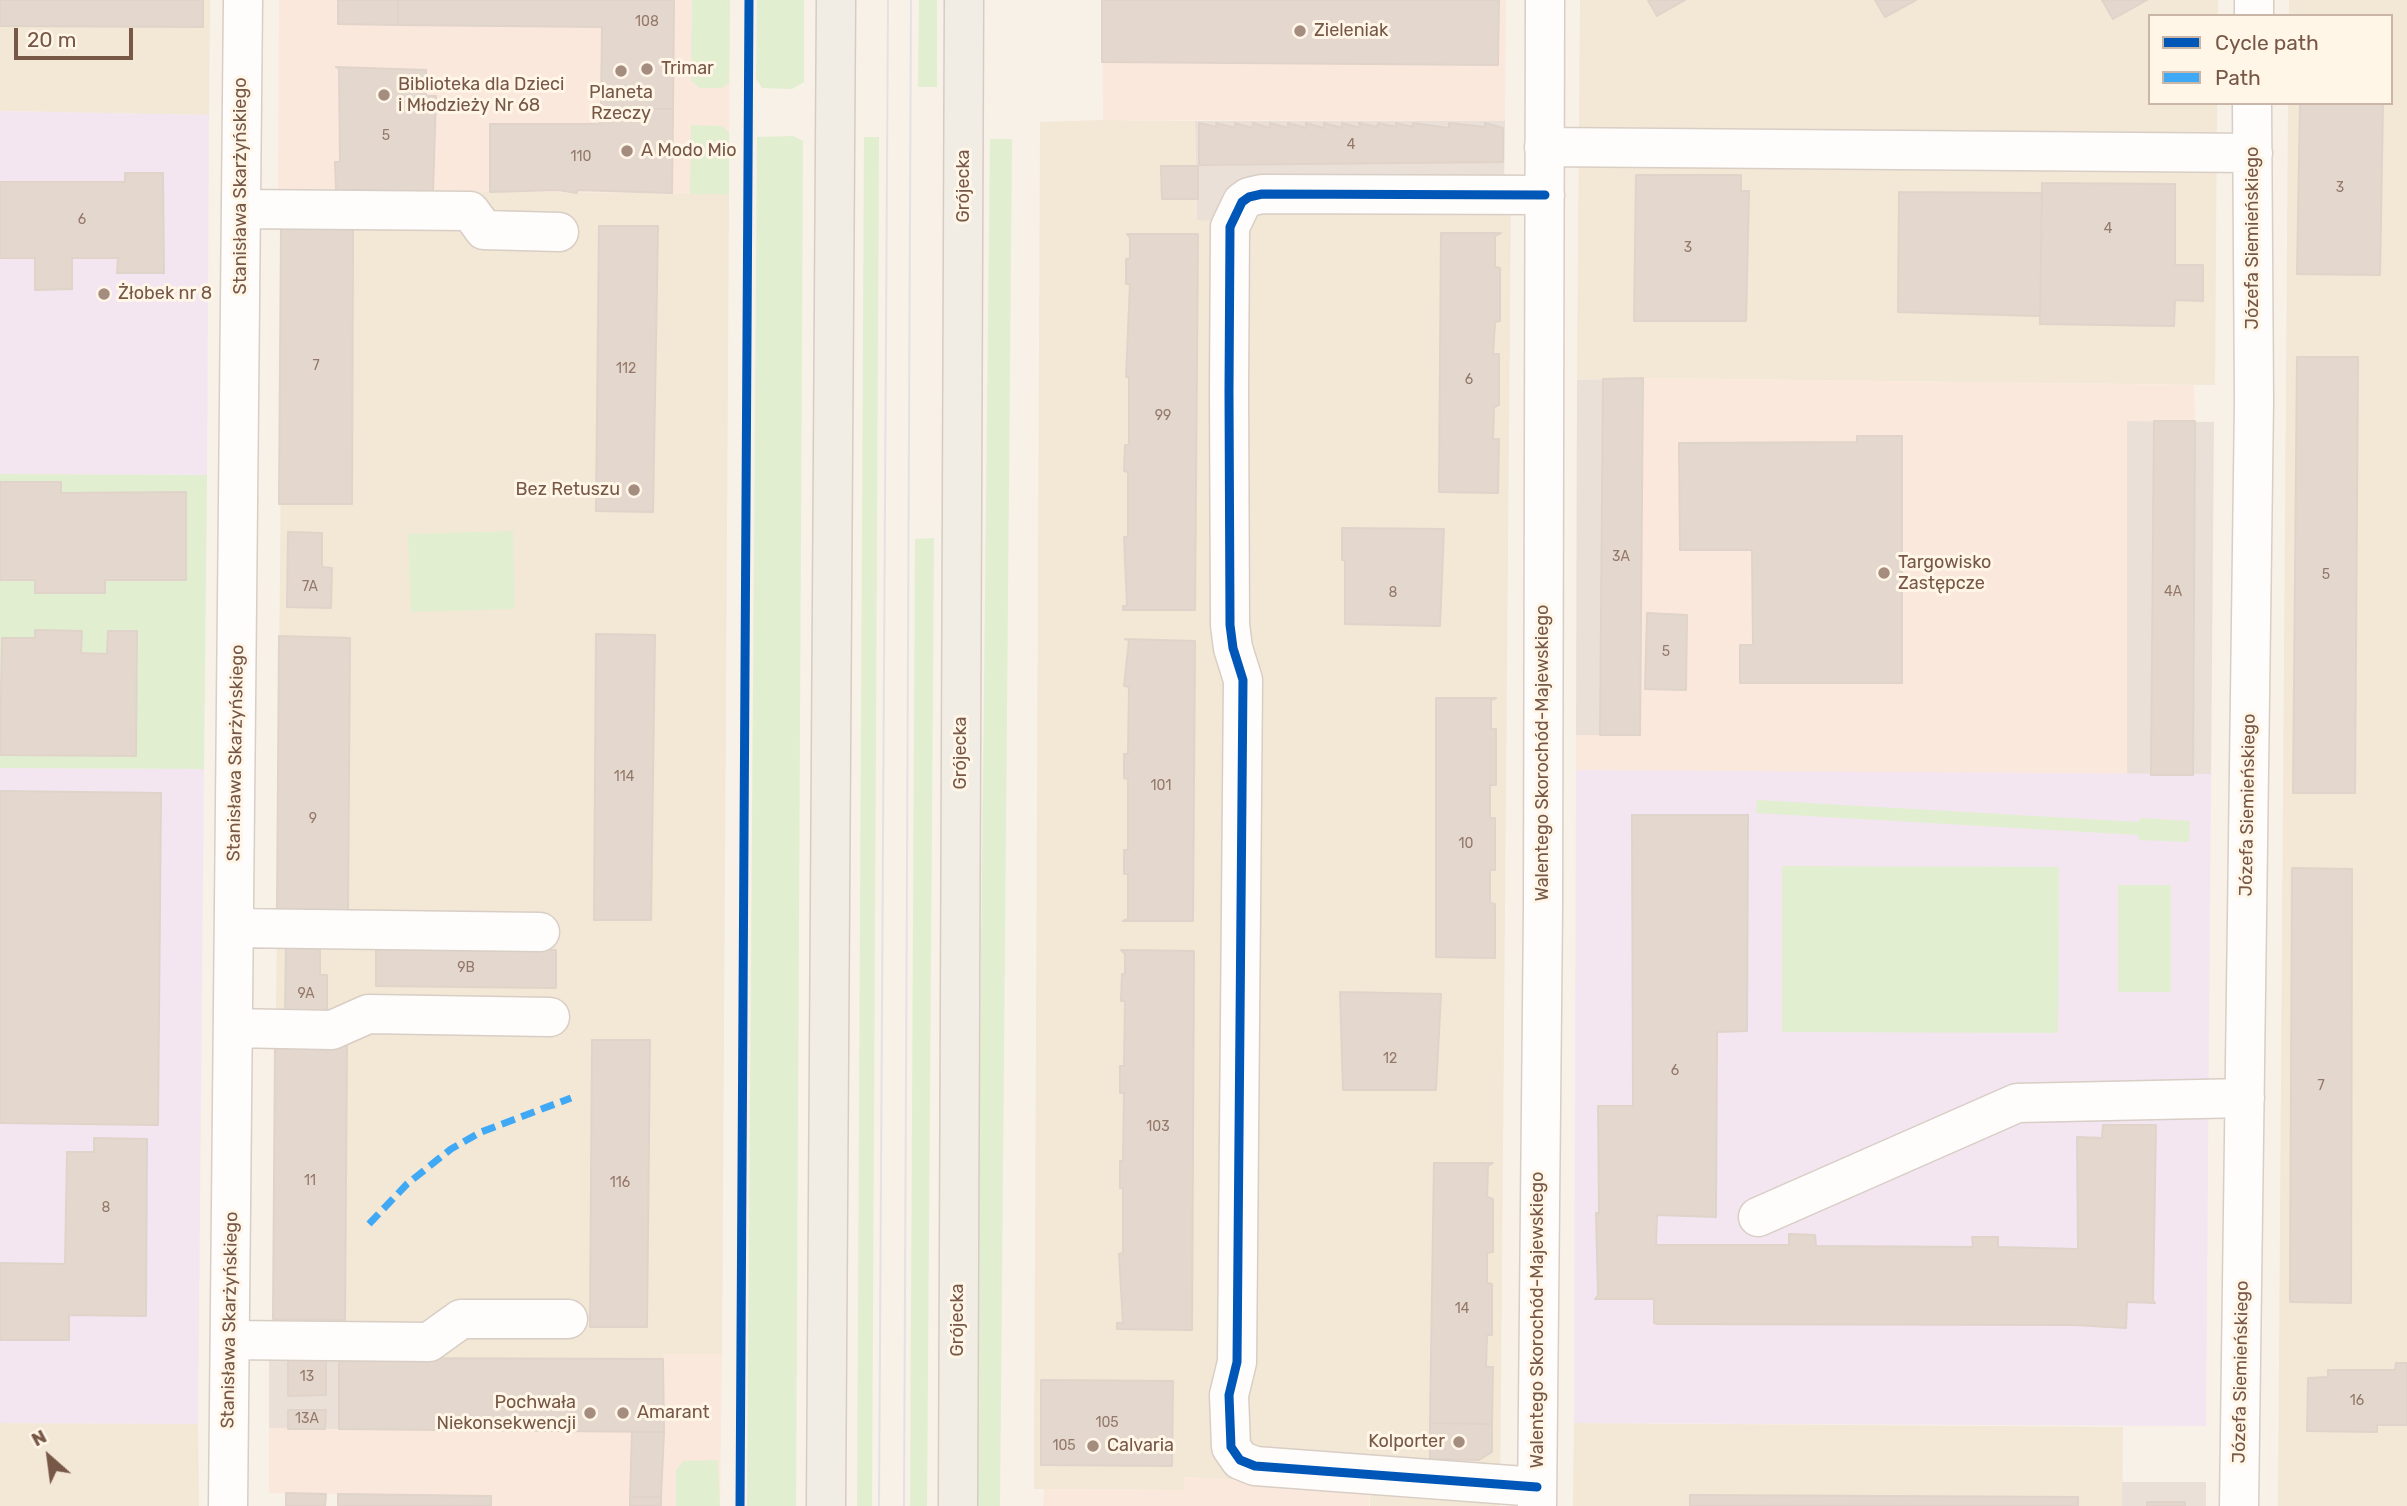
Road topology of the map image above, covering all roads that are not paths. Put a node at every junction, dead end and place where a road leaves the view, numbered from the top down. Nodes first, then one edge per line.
1 (243, 0) edge
2 (836, 0) edge
3 (964, 0) edge
4 (1545, 0) edge
5 (2252, 105) edge
6 (1544, 147) junction
7 (2253, 153) junction
8 (1545, 195) junction
9 (241, 209) junction
10 (559, 232) dead end
11 (234, 928) junction
12 (540, 932) dead end
13 (550, 1017) dead end
14 (233, 1028) junction
15 (2245, 1098) junction
16 (1758, 1217) dead end
17 (568, 1319) dead end
18 (230, 1340) junction
19 (1537, 1496) edge
20 (228, 1506) edge
21 (826, 1506) edge
22 (958, 1506) edge
23 (2239, 1506) edge

1 - 9 street, Stanisława Skarżyńskiego
2 - 21 main road
3 - 22 main road, Grójecka
4 - 6 street, Walentego Skorochód-Majewskiego
5 - 7 street, Józefa Siemieńskiego
6 - 7 street
6 - 8 street, Walentego Skorochód-Majewskiego
7 - 15 street, Józefa Siemieńskiego
8 - 19 street, Walentego Skorochód-Majewskiego
8 - 19 street
9 - 10 street
9 - 11 street, Stanisława Skarżyńskiego
11 - 12 street
11 - 14 street, Stanisława Skarżyńskiego
13 - 14 street
14 - 18 street, Stanisława Skarżyńskiego
15 - 16 street
15 - 23 street, Józefa Siemieńskiego
17 - 18 street
18 - 20 street, Stanisława Skarżyńskiego

